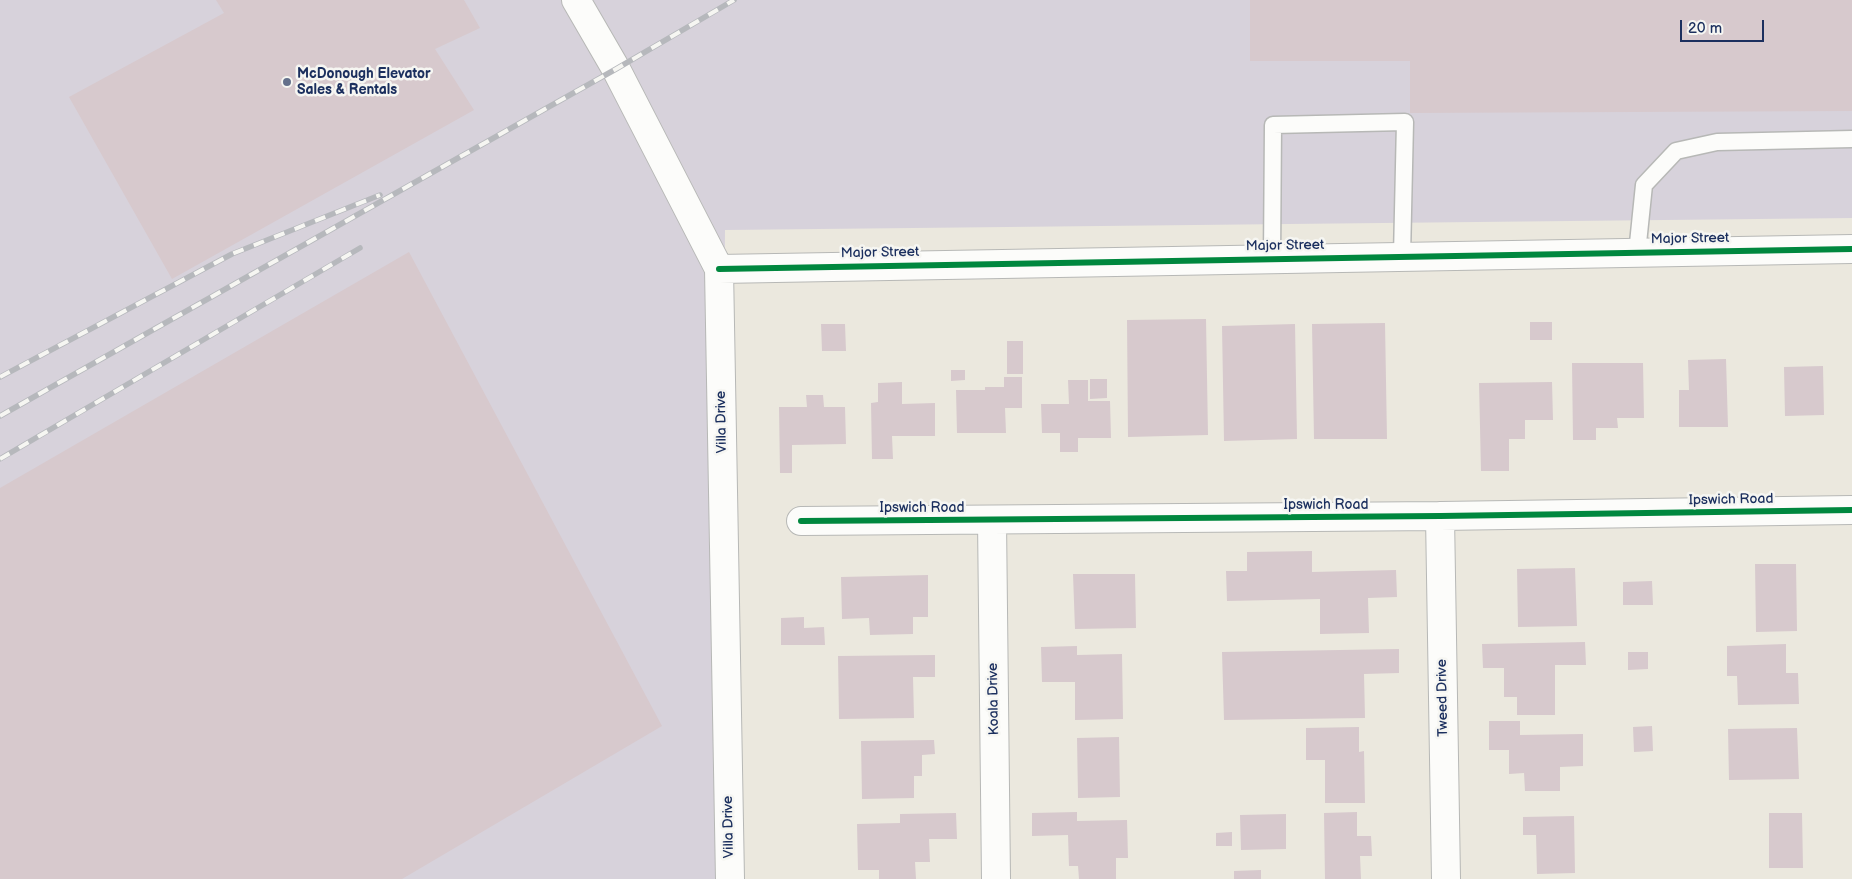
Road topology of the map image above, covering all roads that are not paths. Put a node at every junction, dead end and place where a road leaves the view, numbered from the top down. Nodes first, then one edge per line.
1 (576, 0) edge
2 (1852, 140) edge
3 (1852, 249) edge
4 (1637, 253) junction
5 (1402, 256) junction
6 (1272, 258) junction
7 (719, 269) junction
8 (1852, 510) edge
9 (1440, 516) junction
10 (992, 520) junction
11 (801, 521) dead end
12 (730, 879) edge
13 (996, 879) edge
14 (1446, 879) edge

1 - 7 street, Villa Drive
2 - 4 lane
3 - 4 street, Major Street
4 - 5 street, Major Street
5 - 6 street, Major Street
5 - 6 lane
6 - 7 street, Major Street
7 - 12 street, Villa Drive
8 - 9 street, Ipswich Road
9 - 10 street, Ipswich Road
9 - 14 street, Tweed Drive
10 - 11 street, Ipswich Road
10 - 13 street, Koala Drive

